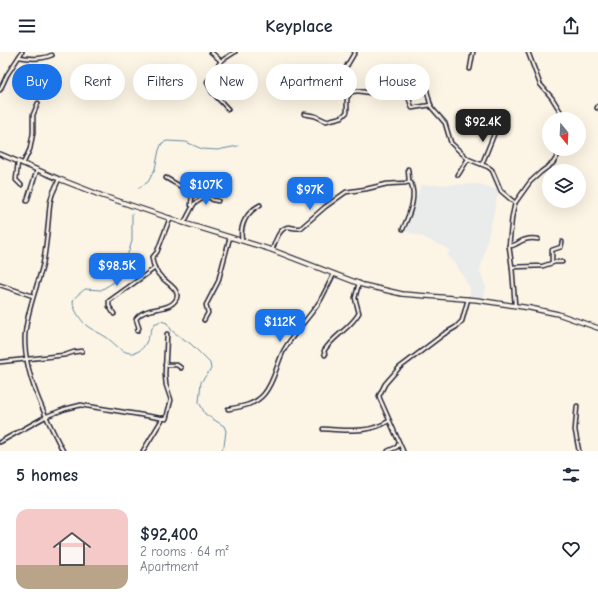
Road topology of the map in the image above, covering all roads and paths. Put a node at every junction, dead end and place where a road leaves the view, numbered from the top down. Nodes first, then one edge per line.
1 (22, 52) edge
2 (211, 52) edge
3 (234, 52) edge
4 (355, 52) edge
5 (473, 52) edge
6 (528, 52) edge
7 (52, 55) dead end
8 (19, 56) junction
9 (221, 61) junction
10 (348, 64) edge
11 (470, 69) dead end
12 (0, 90) edge
13 (357, 91) edge
14 (348, 100) edge
15 (409, 100) edge
16 (38, 104) dead end
17 (431, 105) junction
18 (228, 109) dead end
19 (561, 112) edge
20 (304, 114) dead end
21 (496, 127) dead end
22 (0, 154) edge
23 (558, 156) edge
24 (468, 159) junction
25 (18, 162) junction
26 (23, 164) junction
27 (482, 164) junction
28 (408, 169) dead end
29 (37, 170) junction
30 (458, 175) dead end
31 (166, 178) dead end
32 (59, 179) junction
33 (226, 182) dead end
34 (408, 182) junction
35 (21, 185) dead end
36 (207, 196) junction
37 (28, 201) dead end
38 (218, 201) dead end
39 (515, 203) junction
40 (260, 205) dead end
41 (190, 208) junction
42 (170, 218) junction
43 (184, 223) junction
44 (403, 229) dead end
45 (230, 237) junction
46 (538, 239) dead end
47 (242, 240) junction
48 (562, 242) dead end
49 (509, 246) junction
50 (272, 250) junction
51 (562, 262) dead end
52 (551, 263) junction
53 (512, 267) junction
54 (155, 268) junction
55 (334, 274) junction
56 (359, 283) junction
57 (0, 286) edge
58 (33, 296) junction
59 (468, 300) junction
60 (514, 305) junction
61 (114, 314) dead end
62 (204, 320) dead end
63 (598, 328) edge
64 (137, 331) dead end
65 (167, 334) dead end
66 (82, 351) dead end
67 (325, 354) dead end
68 (27, 359) junction
69 (0, 362) edge
70 (165, 365) junction
71 (181, 368) dead end
72 (577, 406) dead end
73 (228, 409) dead end
74 (46, 416) junction
75 (163, 418) junction
76 (389, 421) junction
77 (323, 429) dead end
78 (0, 442) edge
79 (400, 443) junction
80 (63, 451) edge
81 (143, 451) edge
82 (388, 451) edge
83 (403, 451) edge
84 (578, 451) edge

1 - 8 street
2 - 9 street
3 - 9 street
4 - 10 street
5 - 11 street
6 - 19 street
7 - 8 street
8 - 12 street
9 - 18 street
13 - 17 street
14 - 20 street
15 - 17 street
16 - 26 street
17 - 24 street
21 - 27 street
22 - 25 main road
23 - 39 street
24 - 27 street
24 - 30 street
25 - 26 main road
25 - 35 street
26 - 29 main road
27 - 39 street
28 - 34 street
29 - 32 main road
29 - 37 street
31 - 41 street
32 - 42 main road
32 - 58 street
33 - 36 street
34 - 44 street
34 - 50 street
36 - 38 street
36 - 41 street
39 - 49 street
40 - 47 street
41 - 43 street
42 - 43 main road
42 - 54 street
43 - 45 main road
45 - 47 main road
45 - 62 street
46 - 49 street
47 - 50 main road
48 - 52 street
49 - 53 street
50 - 55 main road
51 - 52 street
52 - 53 street
53 - 60 street
54 - 61 street
54 - 64 street
55 - 56 main road
55 - 73 street
56 - 59 main road
56 - 67 street
57 - 58 street
58 - 68 street
59 - 60 main road
59 - 76 street
60 - 63 main road
65 - 70 street
66 - 68 street
68 - 69 street
68 - 74 street
70 - 71 street
70 - 75 street
72 - 84 street
74 - 75 street
74 - 78 street
74 - 80 street
75 - 81 street
76 - 77 street
76 - 79 street
79 - 82 street
79 - 83 street

